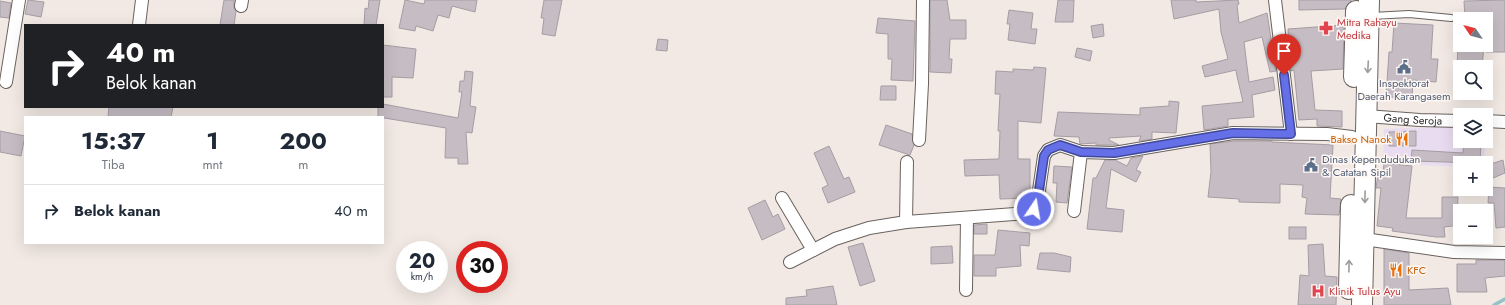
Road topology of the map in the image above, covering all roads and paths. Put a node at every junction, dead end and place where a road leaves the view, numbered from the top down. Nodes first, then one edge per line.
1 (19, 0) edge
2 (142, 0) edge
3 (923, 0) edge
4 (1275, 0) edge
5 (1356, 0) edge
6 (1369, 8) edge
7 (1451, 18) dead end
8 (139, 24) edge
9 (1362, 41) junction
10 (6, 82) dead end
11 (1366, 116) junction
12 (1453, 121) edge
13 (1493, 121) edge
14 (1505, 122) edge
15 (1291, 134) junction
16 (1352, 137) junction
17 (919, 140) dead end
18 (1081, 152) junction
19 (907, 162) dead end
20 (782, 198) dead end
21 (1074, 211) dead end
22 (966, 218) junction
23 (906, 222) junction
24 (1364, 239) junction
25 (813, 250) junction
26 (1505, 253) edge
27 (790, 262) dead end
28 (966, 290) dead end
29 (1348, 305) edge
30 (1362, 305) edge

1 - 10 street
2 - 8 street
3 - 17 street
4 - 15 street
5 - 9 highway
6 - 7 lane
6 - 9 highway
9 -> 11 highway
9 - 16 highway
11 - 12 street, Gang Seroja
11 -> 24 highway
13 - 14 street
15 - 16 street
15 - 18 street
29 -> 16 highway
18 - 21 street
18 - 22 street
19 - 23 street
20 - 25 street
22 - 23 street
22 - 28 street
23 - 25 street
24 - 26 street
24 - 30 highway
25 - 27 street

